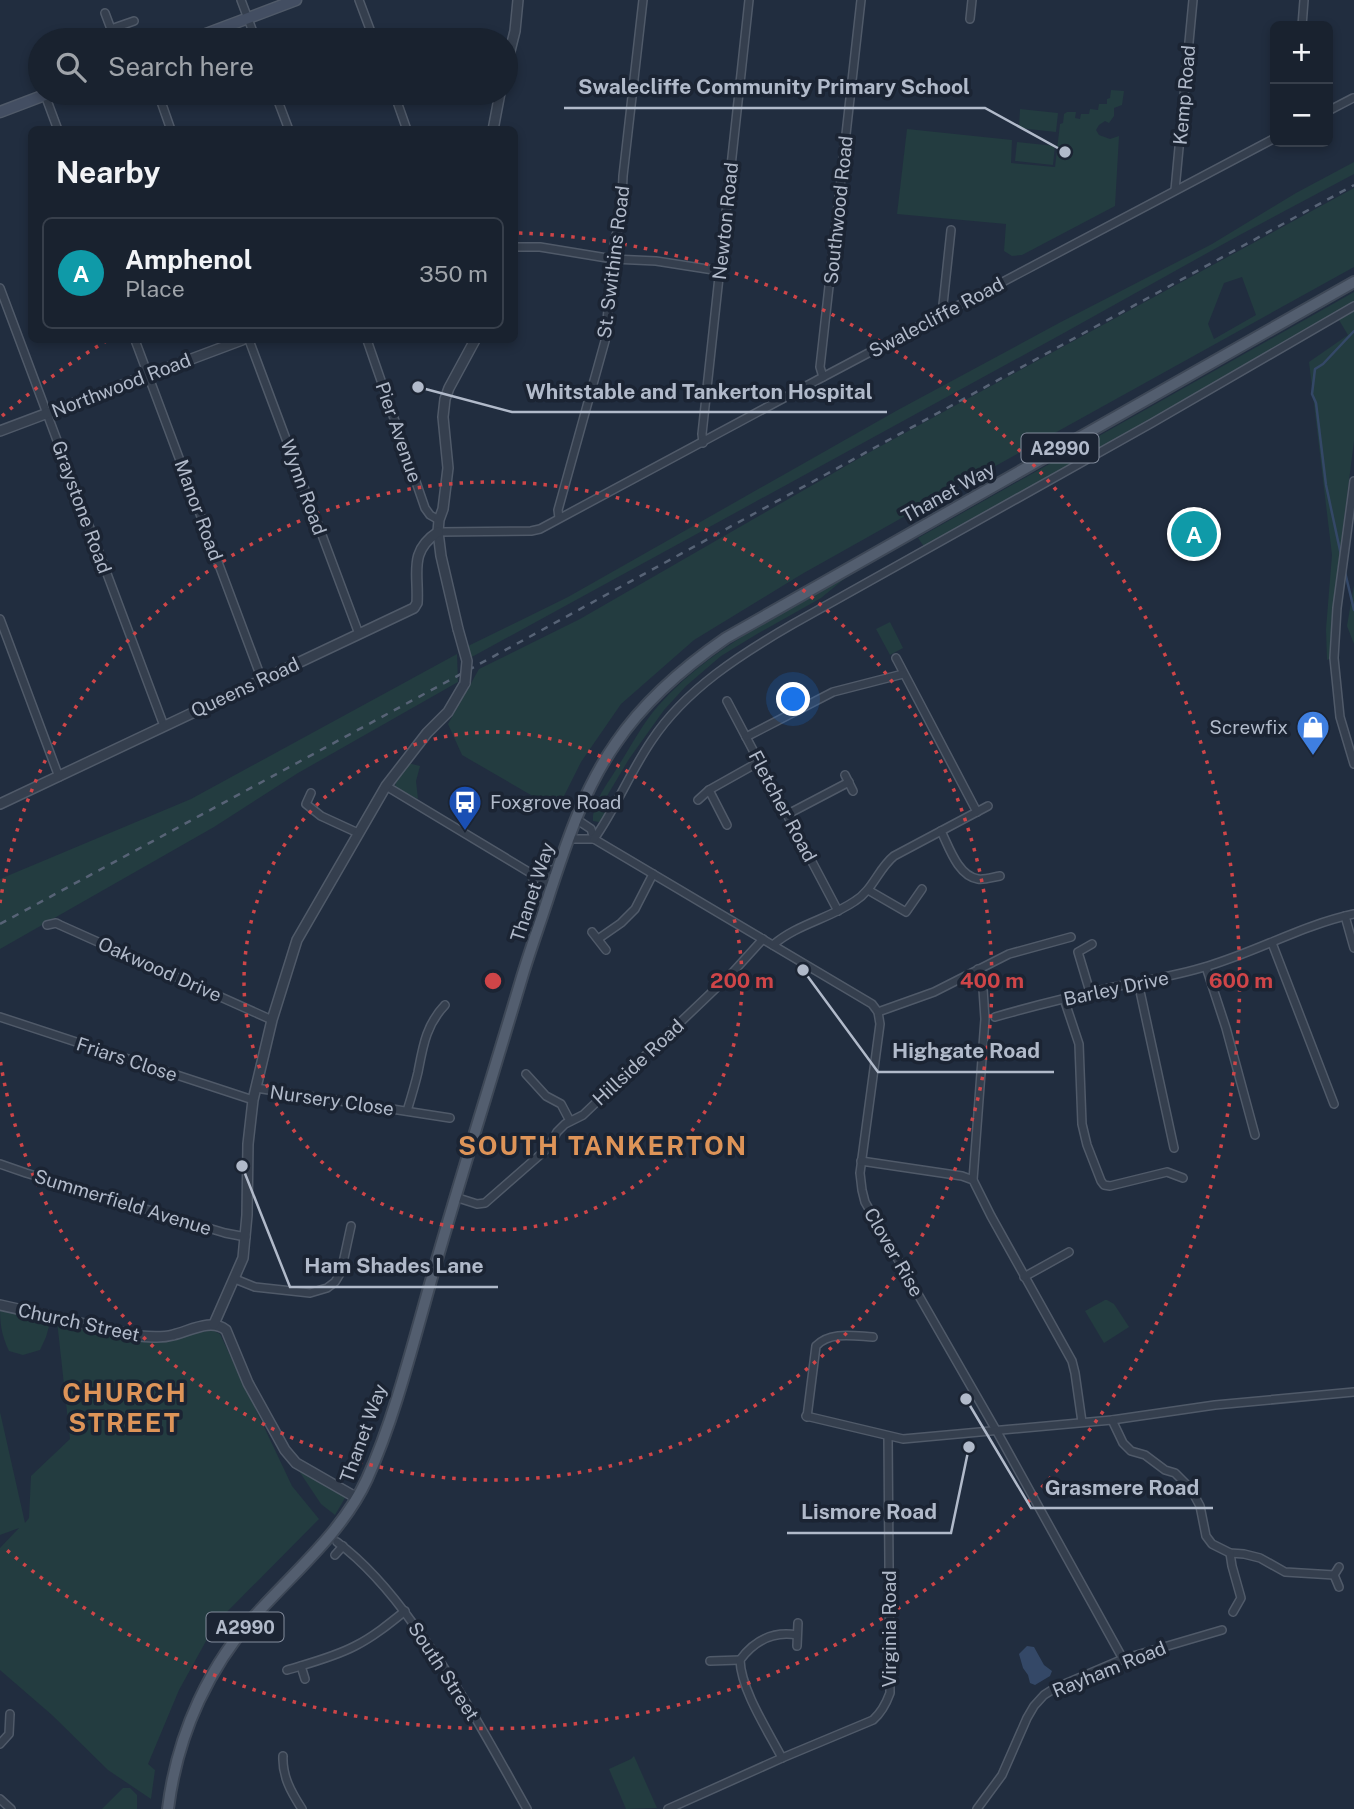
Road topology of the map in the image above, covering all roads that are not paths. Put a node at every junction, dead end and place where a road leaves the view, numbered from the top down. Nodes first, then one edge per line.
1 (241, 0) edge
2 (296, 0) edge
3 (359, 0) edge
4 (518, 0) edge
5 (643, 0) edge
6 (749, 0) edge
7 (861, 0) edge
8 (972, 0) edge
9 (1193, 0) edge
10 (1304, 0) edge
11 (105, 13) dead end
12 (247, 18) junction
13 (970, 19) dead end
14 (134, 21) dead end
15 (1302, 21) edge
16 (111, 28) edge
17 (114, 28) edge
18 (221, 28) edge
19 (251, 28) edge
20 (370, 28) edge
21 (515, 28) edge
22 (1354, 92) edge
23 (1354, 98) edge
24 (28, 102) edge
25 (51, 105) edge
26 (162, 105) edge
27 (280, 105) edge
28 (398, 105) edge
29 (498, 105) edge
30 (1333, 108) edge
31 (0, 112) edge
32 (57, 126) edge
33 (170, 126) edge
34 (287, 126) edge
35 (406, 126) edge
36 (494, 126) edge
37 (1270, 141) edge
38 (1175, 190) junction
39 (950, 230) dead end
40 (518, 247) edge
41 (613, 259) junction
42 (720, 271) junction
43 (1354, 282) edge
44 (0, 288) edge
45 (1354, 306) edge
46 (942, 314) junction
47 (136, 343) edge
48 (234, 343) edge
49 (250, 343) edge
50 (368, 343) edge
51 (473, 343) edge
52 (149, 375) junction
53 (823, 377) junction
54 (47, 413) junction
55 (0, 431) edge
56 (703, 443) junction
57 (1354, 481) edge
58 (559, 518) junction
59 (439, 520) junction
60 (438, 532) junction
61 (0, 619) edge
62 (359, 634) junction
63 (895, 658) dead end
64 (903, 674) junction
65 (262, 680) junction
66 (727, 701) dead end
67 (164, 726) junction
68 (746, 737) junction
69 (759, 762) junction
70 (1354, 764) edge
71 (59, 777) junction
72 (386, 786) junction
73 (709, 790) junction
74 (853, 791) dead end
75 (311, 793) dead end
76 (698, 800) dead end
77 (0, 804) edge
78 (988, 806) dead end
79 (977, 812) junction
80 (788, 814) junction
81 (576, 819) junction
82 (727, 825) dead end
83 (941, 831) junction
84 (358, 833) junction
85 (568, 839) junction
86 (594, 839) junction
87 (557, 869) junction
88 (532, 874) junction
89 (653, 874) junction
90 (1000, 876) dead end
91 (552, 886) junction
92 (922, 889) dead end
93 (868, 890) junction
94 (838, 911) junction
95 (1354, 914) edge
96 (1345, 916) junction
97 (47, 925) dead end
98 (592, 932) dead end
99 (1071, 937) dead end
100 (763, 939) junction
101 (598, 940) junction
102 (533, 942) junction
103 (1272, 943) junction
104 (1092, 944) dead end
105 (774, 945) junction
106 (1354, 948) edge
107 (606, 950) dead end
108 (1206, 967) junction
109 (978, 970) junction
110 (1138, 982) junction
111 (1090, 992) junction
112 (1064, 999) junction
113 (445, 1005) dead end
114 (878, 1012) junction
115 (0, 1017) edge
116 (995, 1017) dead end
117 (272, 1020) junction
118 (526, 1074) dead end
119 (257, 1088) junction
120 (253, 1100) junction
121 (1334, 1104) dead end
122 (407, 1111) junction
123 (450, 1118) dead end
124 (570, 1121) junction
125 (1255, 1135) dead end
126 (1174, 1149) dead end
127 (861, 1161) junction
128 (0, 1164) edge
129 (1183, 1178) dead end
130 (973, 1180) junction
131 (455, 1196) junction
132 (351, 1226) dead end
133 (246, 1237) junction
134 (1069, 1252) dead end
135 (1024, 1277) junction
136 (235, 1279) junction
137 (0, 1305) edge
138 (214, 1324) junction
139 (873, 1337) dead end
140 (1354, 1392) edge
141 (1112, 1420) junction
142 (1082, 1422) junction
143 (996, 1430) junction
144 (888, 1436) junction
145 (357, 1498) junction
146 (1230, 1553) junction
147 (335, 1555) dead end
148 (1339, 1587) dead end
149 (405, 1611) junction
150 (1233, 1612) dead end
151 (798, 1623) dead end
152 (1222, 1630) dead end
153 (797, 1635) junction
154 (797, 1646) dead end
155 (740, 1660) junction
156 (1123, 1660) junction
157 (710, 1661) dead end
158 (301, 1666) junction
159 (288, 1670) dead end
160 (305, 1679) dead end
161 (10, 1714) dead end
162 (0, 1744) edge
163 (283, 1756) dead end
164 (782, 1758) junction
165 (0, 1799) edge
166 (688, 1800) junction
167 (11, 1809) edge
168 (168, 1809) edge
169 (302, 1809) edge
170 (527, 1809) edge
171 (668, 1809) edge
172 (692, 1809) edge
173 (976, 1809) edge

1 - 12 street
2 - 12 main road
3 - 20 street
4 - 21 street
5 - 41 street, St. Swithins Road
6 - 42 street, Newton Road
7 - 53 street, Southwood Road
8 - 13 street
9 - 38 street, Kemp Road
10 - 15 street
11 - 16 street
12 - 18 main road
12 - 19 street
14 - 17 street
22 - 23 street
23 - 30 street
24 - 31 main road
25 - 32 street
26 - 33 street
27 - 34 street
28 - 35 street
29 - 36 street
37 - 38 street, Swalecliffe Road
38 - 46 street, Swalecliffe Road
39 - 46 street
40 - 41 street
41 - 42 street
41 - 58 street, St. Swithins Road
42 - 56 street, Newton Road
43 - 81 main road, Thanet Way / A2990
44 - 54 street, Graystone Road
45 - 86 street
46 - 53 street, Swalecliffe Road
47 - 52 street, Manor Road
48 - 52 street, Northwood Road
49 - 62 street, Wynn Road
50 - 59 street, Pier Avenue
51 - 59 street
52 - 54 street, Northwood Road
52 - 65 street, Manor Road
53 - 56 street, Swalecliffe Road
54 - 55 street, Northwood Road
54 - 67 street, Graystone Road
56 - 58 street, Swalecliffe Road
57 - 70 street
58 - 60 street, Swalecliffe Road
59 - 60 street
60 - 62 street, Queens Road
60 - 72 street, bridge
61 - 71 street
62 - 65 street, Queens Road
63 - 64 street
64 - 68 street
64 - 79 street
65 - 67 street, Queens Road
66 - 68 street, Fletcher Road
67 - 71 street, Queens Road
68 - 69 street, Fletcher Road
69 - 73 street
69 - 80 street, Fletcher Road
71 - 77 street, Queens Road
72 - 84 street
72 - 88 street
73 - 76 street
73 - 82 street
74 - 80 street
75 - 84 street
78 - 79 street
79 - 83 street
80 - 94 street, Fletcher Road
81 - 85 main road, Thanet Way / A2990
81 - 86 street
83 - 90 street
83 - 93 street
84 - 117 street
85 - 86 street
85 - 87 main road, Thanet Way / A2990
86 - 89 street
87 - 88 street
87 - 91 main road, Thanet Way / A2990
88 - 91 street
88 - 102 street
89 - 100 street
89 - 101 street
91 - 102 main road, Thanet Way / A2990
92 - 93 street
93 - 94 street
94 - 105 street
95 - 96 street, Barley Drive
96 - 103 street, Barley Drive
96 - 106 street
97 - 117 street, Oakwood Drive
98 - 101 street
99 - 109 street
100 - 105 street
100 - 124 street, Hillside Road
101 - 107 street
102 - 131 main road, Thanet Way / A2990
103 - 108 street, Barley Drive
103 - 121 street
104 - 111 street
105 - 114 street
108 - 110 street, Barley Drive
108 - 125 street
109 - 114 street
109 - 130 street
110 - 111 street, Barley Drive
110 - 126 street
111 - 112 street, Barley Drive
112 - 116 street, Barley Drive
112 - 129 street
113 - 122 street, Nursery Close
114 - 127 street, Clover Rise
115 - 120 street, Friars Close
117 - 119 street
118 - 124 street, Hillside Road
119 - 120 street
119 - 122 street, Nursery Close
120 - 133 street
122 - 123 street, Nursery Close
124 - 131 street, Hillside Road
127 - 130 street
127 - 143 street, Clover Rise
128 - 133 street, Summerfield Avenue
130 - 135 street
131 - 145 main road, Thanet Way / A2990
132 - 136 street
133 - 136 street
134 - 135 street
135 - 142 street
136 - 138 street
137 - 138 street, Church Street
138 - 145 street
139 - 144 street
140 - 141 street
141 - 142 street
141 - 146 street
142 - 143 street
143 - 144 street
143 - 156 street, Clover Rise
144 - 164 street, Virginia Road
145 - 168 main road, Thanet Way / A2990
146 - 148 street
146 - 150 street
147 - 149 street, South Street
149 - 158 street
149 - 170 street, South Street
151 - 153 street
152 - 156 street, Rayham Road
153 - 154 street
153 - 155 street
155 - 157 street
155 - 164 street
156 - 173 street, Rayham Road
158 - 159 street
158 - 160 street
161 - 162 street
163 - 169 street
164 - 166 street, Virginia Road
165 - 167 street
166 - 171 street, Virginia Road
166 - 172 street

